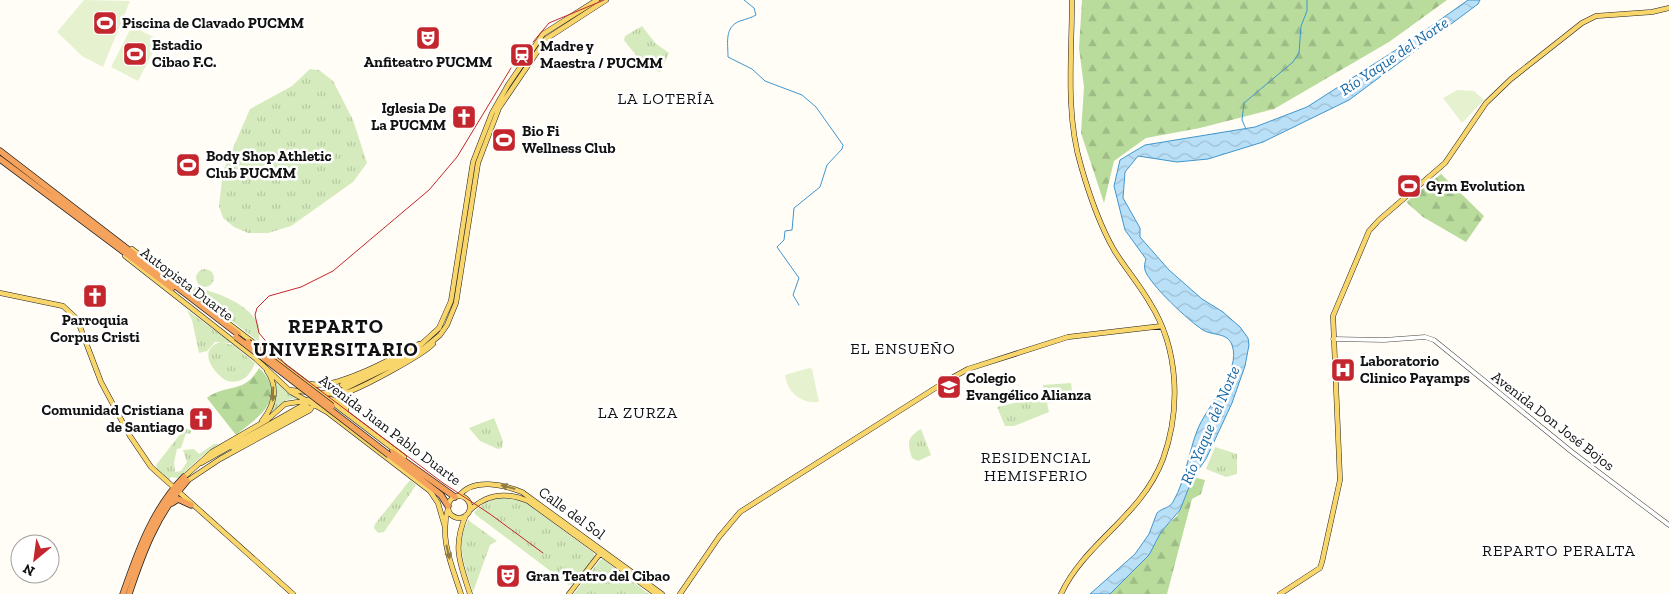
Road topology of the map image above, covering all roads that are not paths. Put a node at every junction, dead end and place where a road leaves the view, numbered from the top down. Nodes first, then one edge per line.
1 (597, 0) edge
2 (606, 0) edge
3 (1072, 0) edge
4 (1669, 8) edge
5 (0, 151) edge
6 (0, 159) edge
7 (96, 231) junction
8 (116, 240) junction
9 (155, 283) dead end
10 (0, 293) edge
11 (173, 295) junction
12 (180, 301) junction
13 (184, 307) dead end
14 (1162, 326) junction
15 (437, 334) junction
16 (237, 336) junction
17 (1333, 339) junction
18 (239, 348) dead end
19 (246, 351) junction
20 (254, 358) junction
21 (305, 381) junction
22 (341, 386) junction
23 (286, 388) junction
24 (352, 391) junction
25 (301, 392) junction
26 (318, 392) junction
27 (330, 396) junction
28 (316, 399) junction
29 (306, 403) junction
30 (335, 404) junction
31 (314, 405) junction
32 (328, 411) junction
33 (306, 412) junction
34 (349, 415) junction
35 (259, 424) junction
36 (186, 479) junction
37 (175, 490) junction
38 (438, 493) junction
39 (457, 497) junction
40 (191, 505) junction
41 (448, 507) junction
42 (468, 513) junction
43 (549, 513) junction
44 (159, 517) junction
45 (1669, 525) edge
46 (445, 527) junction
47 (601, 552) junction
48 (123, 594) edge
49 (129, 594) edge
50 (293, 594) edge
51 (460, 594) edge
52 (470, 594) edge
53 (570, 594) edge
54 (654, 594) edge
55 (662, 594) edge
56 (680, 594) edge
57 (1063, 594) edge
58 (1280, 594) edge

1 - 15 main road
2 - 15 main road
3 - 14 main road
4 - 17 main road
5 - 8 highway, Autopista Duarte
6 - 7 highway, Autopista Duarte
7 - 11 main road, Avenida Juan Pablo Duarte
7 - 16 highway, Autopista Duarte
8 - 16 highway, Autopista Duarte
8 - 21 main road, Autopista Duarte
9 - 11 main road
10 - 37 main road
11 - 12 main road, Avenida Juan Pablo Duarte
12 - 13 main road
12 - 19 main road, Avenida Juan Pablo Duarte
14 - 56 main road
14 - 57 main road
15 - 22 main road
15 - 22 main road
15 - 24 main road
16 - 38 highway, Autopista Duarte, bridge
17 - 45 street, Avenida Don José Bojos
17 - 58 main road
18 - 19 main road
19 - 20 main road, Avenida Juan Pablo Duarte
20 - 23 main road, Avenida Juan Pablo Duarte
20 -> 35 main road
21 - 22 main road
21 - 25 main road
21 - 26 main road, Avenida Juan Pablo Duarte
22 - 27 main road
23 - 25 main road
23 - 29 main road, Avenida Juan Pablo Duarte
24 - 27 main road
24 - 34 main road
25 - 26 main road
26 - 27 main road, Avenida Juan Pablo Duarte
26 - 28 main road
27 - 28 main road
27 - 30 main road, Avenida Juan Pablo Duarte
27 - 32 main road
27 - 34 main road
28 - 29 main road
28 - 31 main road
29 - 31 main road, Avenida Juan Pablo Duarte
29 - 35 main road
29 - 36 main road
30 - 32 main road
30 - 34 main road, Avenida Juan Pablo Duarte
31 - 32 main road, Avenida Juan Pablo Duarte
31 - 33 main road
32 - 33 main road
32 - 38 main road, Avenida Juan Pablo Duarte
33 - 36 main road
34 - 39 main road, Avenida Juan Pablo Duarte
35 - 36 main road
36 - 37 highway
37 - 40 main road
37 - 44 highway
37 - 48 highway
38 - 39 highway, Autopista Duarte
38 - 41 highway, Autopista Duarte
38 - 46 main road
39 - 41 main road
39 - 42 main road
43 -> 39 main road, Calle del Sol
40 - 44 highway
40 - 50 main road
41 - 42 main road
41 - 46 main road
42 - 43 main road, Calle del Sol
42 - 52 main road
43 - 47 main road, Calle del Sol
44 - 49 highway
46 -> 51 main road
47 - 53 main road
47 - 54 main road, Calle del Sol
47 - 55 main road, Calle del Sol

